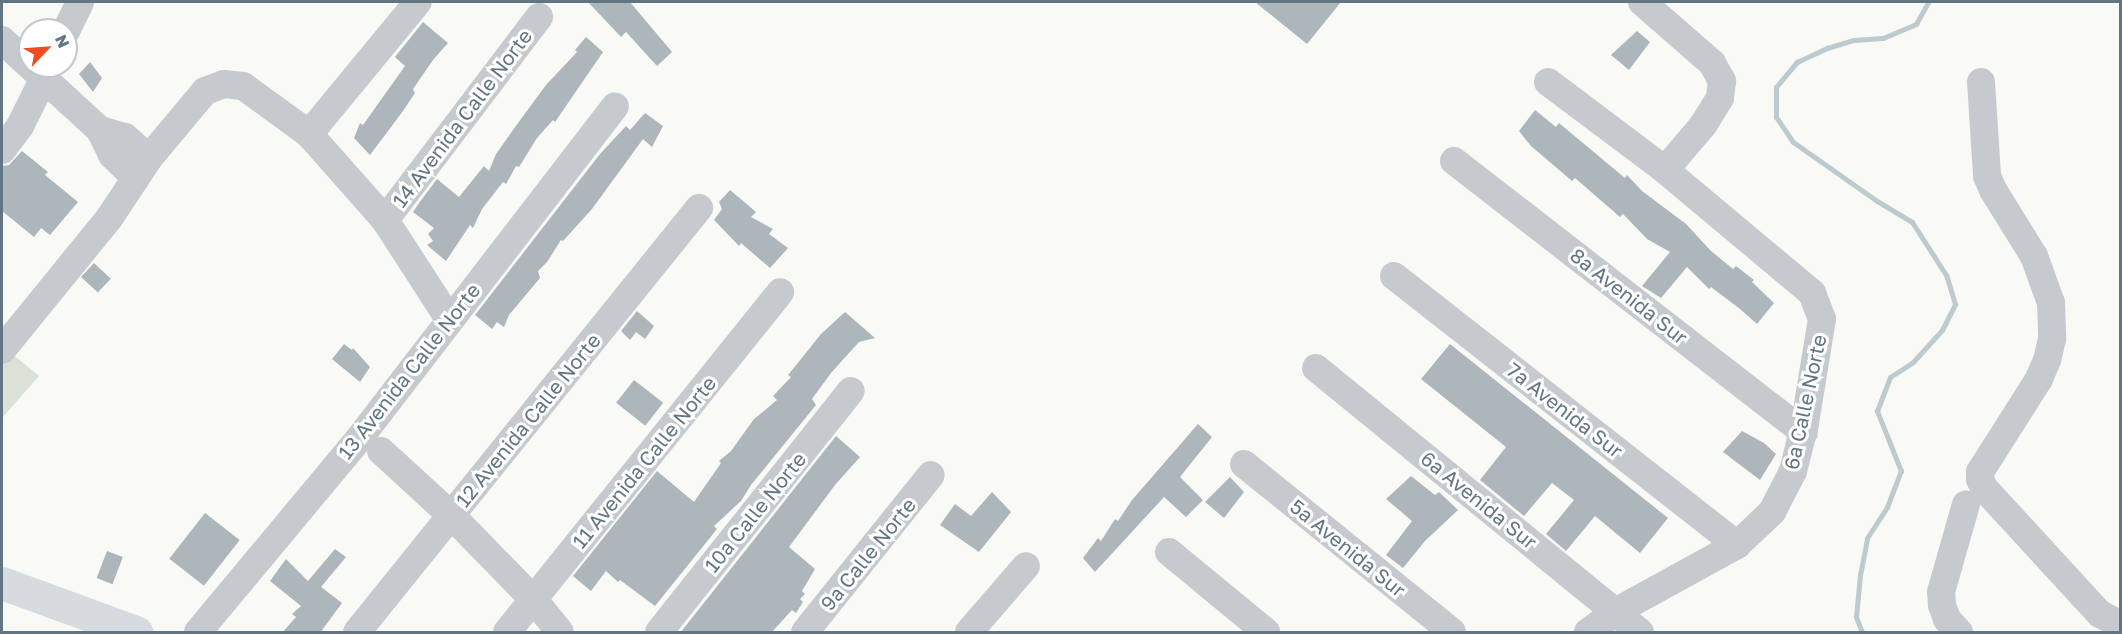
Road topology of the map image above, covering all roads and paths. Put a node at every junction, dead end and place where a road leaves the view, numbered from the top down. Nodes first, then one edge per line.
1 (80, 2) edge
2 (418, 2) edge
3 (1642, 2) edge
4 (539, 17) dead end
5 (72, 18) edge
6 (2, 40) edge
7 (18, 52) edge
8 (44, 78) edge
9 (52, 78) edge
10 (1548, 82) dead end
11 (1981, 82) dead end
12 (615, 106) dead end
13 (309, 134) junction
14 (2, 150) edge
15 (1454, 161) dead end
16 (142, 168) junction
17 (1665, 170) junction
18 (699, 208) dead end
19 (386, 220) junction
20 (1394, 276) dead end
21 (780, 292) dead end
22 (449, 319) junction
23 (2, 350) edge
24 (1316, 369) dead end
25 (851, 391) dead end
26 (1804, 432) junction
27 (381, 451) dead end
28 (1244, 464) dead end
29 (931, 475) dead end
30 (1966, 504) dead end
31 (452, 516) junction
32 (1737, 544) junction
33 (1169, 552) dead end
34 (1026, 566) dead end
35 (2, 583) edge
36 (534, 600) junction
37 (1617, 611) junction
38 (2121, 624) edge
39 (136, 633) edge
40 (198, 633) edge
41 (357, 633) edge
42 (507, 633) edge
43 (560, 633) edge
44 (659, 633) edge
45 (805, 633) edge
46 (969, 633) edge
47 (1266, 633) edge
48 (1452, 633) edge
49 (1588, 633) edge
50 (1640, 633) edge
51 (1959, 633) edge

1 - 5 street
2 - 13 street
3 - 17 street
4 - 19 street, 14 Avenida Calle Norte
6 - 7 street
8 - 14 street
9 - 16 street
10 - 17 street
11 - 38 street
12 - 22 street, 13 Avenida Calle Norte
13 - 16 street
13 - 19 street
15 - 26 street, 8a Avenida Sur
16 - 23 street
17 - 26 street, 6a Calle Norte
18 - 31 street, 12 Avenida Calle Norte
19 - 22 street
20 - 32 street, 7a Avenida Sur
21 - 36 street, 11 Avenida Calle Norte
22 - 40 street, 13 Avenida Calle Norte
24 - 37 street, 6a Avenida Sur
25 - 44 street, 10a Calle Norte
26 - 32 street, 6a Calle Norte
27 - 31 street
28 - 48 street, 5a Avenida Sur
29 - 45 street, 9a Calle Norte
30 - 51 street
31 - 36 street
31 - 41 street, 12 Avenida Calle Norte
32 - 37 street, 6a Calle Norte
33 - 47 street
34 - 46 street
35 - 39 main road
36 - 42 street, 11 Avenida Calle Norte
36 - 43 street
37 - 49 street, 6a Calle Norte
37 - 50 street, 6a Avenida Sur

